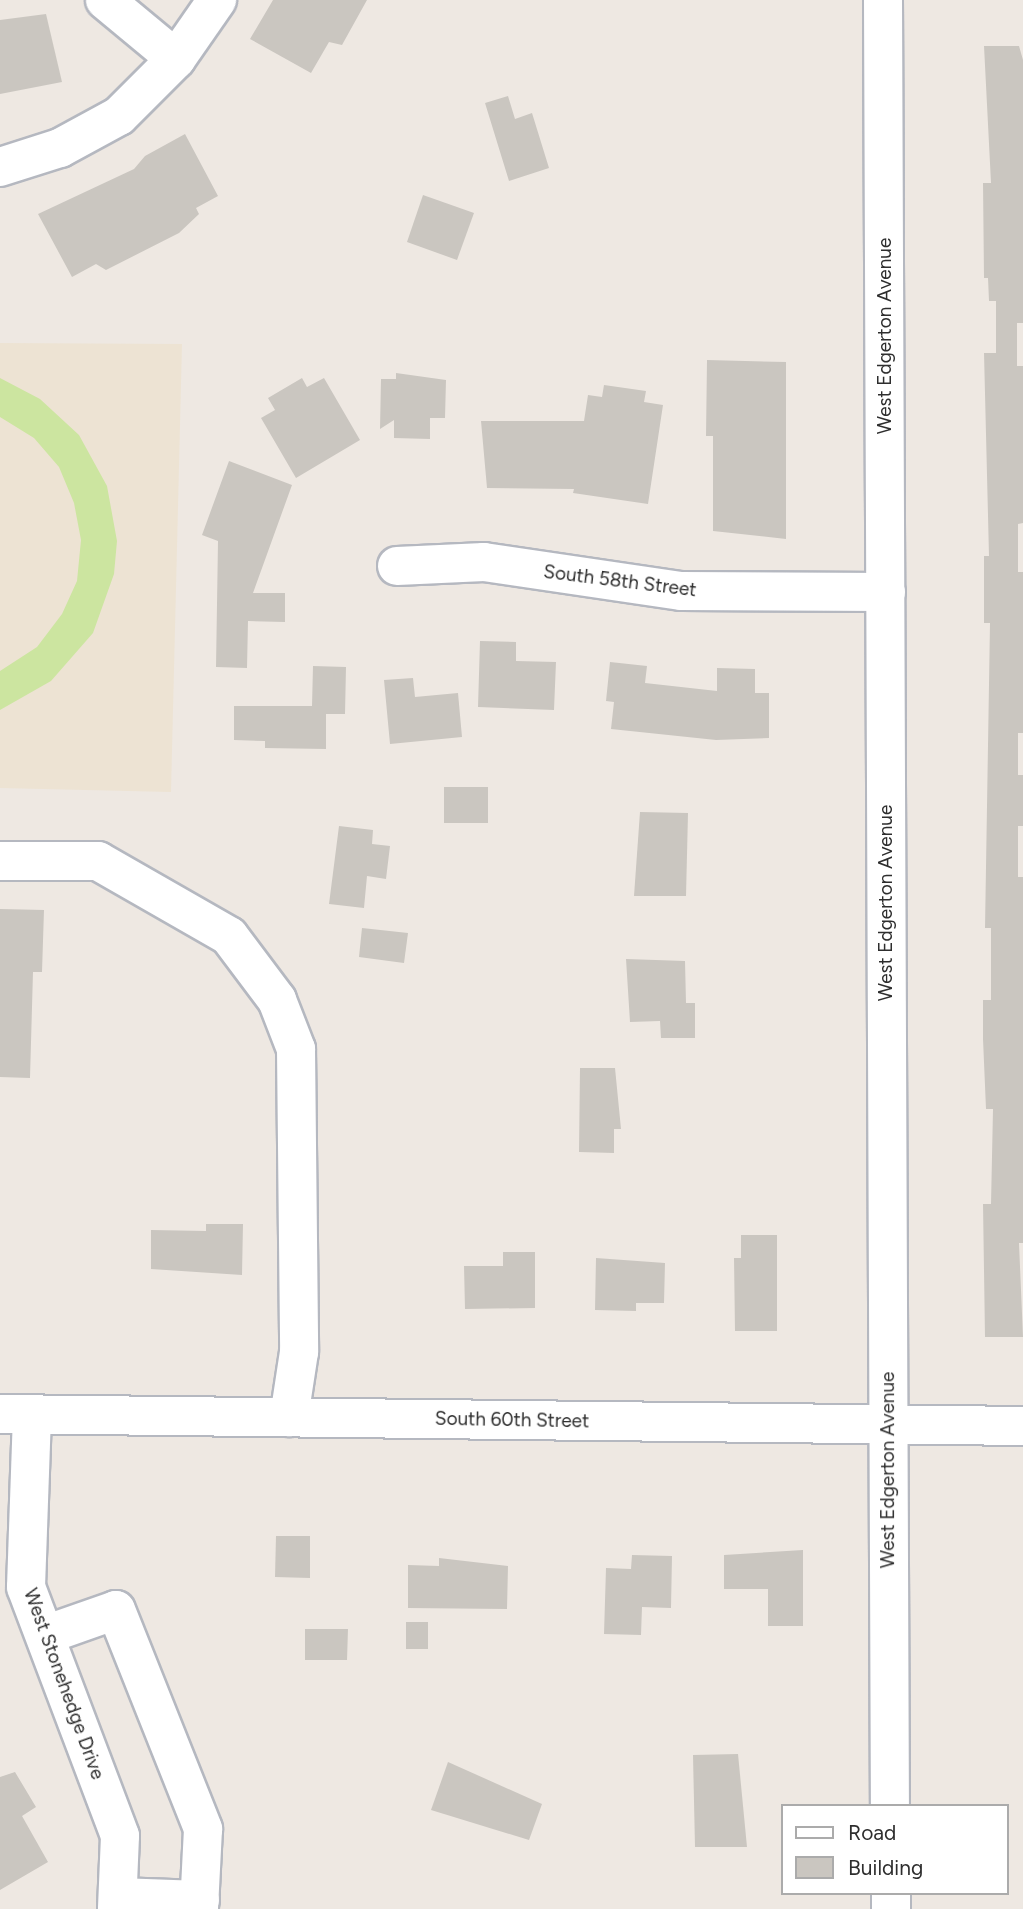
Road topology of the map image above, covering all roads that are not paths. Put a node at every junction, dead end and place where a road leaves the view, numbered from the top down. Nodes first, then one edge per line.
1 (105, 0) edge
2 (217, 0) edge
3 (883, 0) edge
4 (176, 59) junction
5 (0, 167) edge
6 (397, 566) dead end
7 (886, 592) junction
8 (0, 861) edge
9 (16, 1414) edge
10 (289, 1417) junction
11 (887, 1424) junction
12 (1023, 1426) edge
13 (14, 1534) edge
14 (45, 1634) junction
15 (890, 1804) edge
16 (118, 1903) edge
17 (200, 1904) edge

1 - 4 street
2 - 4 street
3 - 7 street, West Edgerton Avenue
4 - 5 street
6 - 7 street, South 58th Street
7 - 11 street, West Edgerton Avenue
8 - 10 street
9 - 10 street, South 60th Street
9 - 13 street, West Stonehedge Drive
10 - 11 street, South 60th Street
11 - 12 street, South 60th Street
11 - 15 street, West Edgerton Avenue
13 - 14 street, West Stonehedge Drive
14 - 16 street, West Stonehedge Drive
14 - 17 street
16 - 17 street

